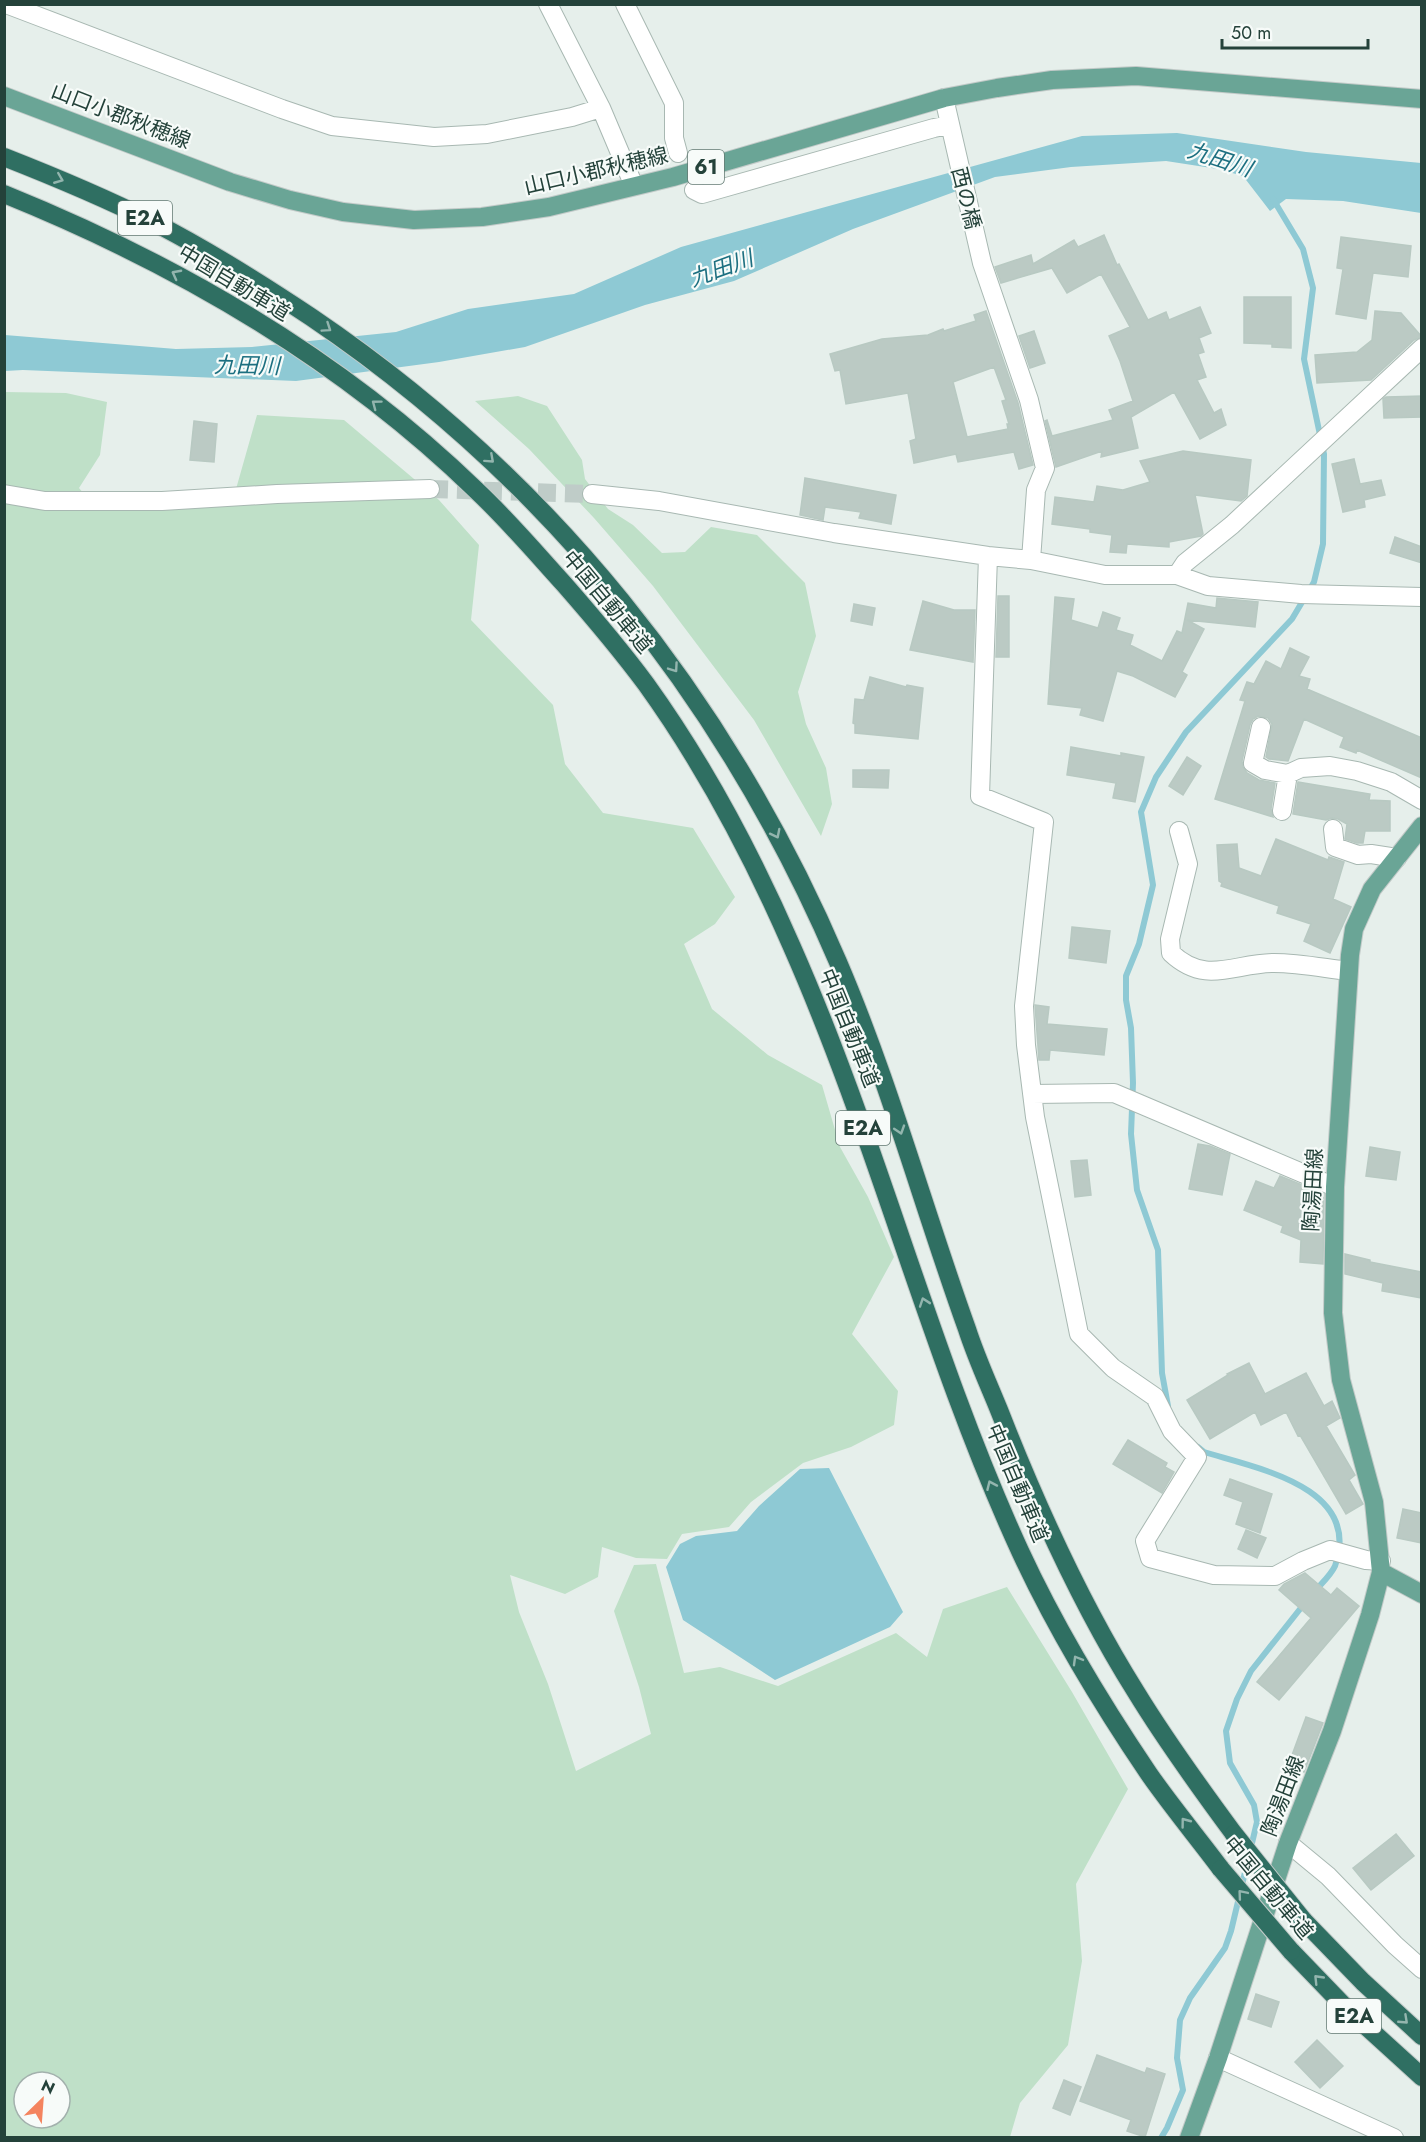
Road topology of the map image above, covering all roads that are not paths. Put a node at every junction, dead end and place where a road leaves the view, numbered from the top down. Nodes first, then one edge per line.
1 (6, 4) edge
2 (548, 4) edge
3 (625, 4) edge
4 (4, 96) edge
5 (944, 98) junction
6 (1422, 99) edge
7 (600, 108) junction
8 (950, 129) junction
9 (678, 153) dead end
10 (4, 157) edge
11 (634, 186) junction
12 (694, 190) dead end
13 (4, 194) edge
14 (1422, 348) edge
15 (430, 489) tunnel mouth
16 (4, 494) edge
17 (592, 494) tunnel mouth
18 (988, 556) junction
19 (1031, 560) junction
20 (1177, 575) junction
21 (1422, 597) edge
22 (1261, 727) dead end
23 (1287, 774) junction
24 (1422, 800) edge
25 (1282, 811) dead end
26 (1421, 827) edge
27 (1332, 829) dead end
28 (1179, 831) dead end
29 (1397, 858) junction
30 (1348, 971) junction
31 (1032, 1094) junction
32 (1335, 1187) junction
33 (1381, 1567) junction
34 (1422, 1594) edge
35 (1288, 1844) junction
36 (1422, 1969) edge
37 (1422, 2036) edge
38 (1218, 2058) junction
39 (1422, 2077) edge
40 (1189, 2138) edge
41 (1394, 2138) edge

1 - 7 street
2 - 7 street
3 - 9 street
4 - 11 main road, 山口小郡秋穂線 / 61
5 - 6 main road, 山口小郡秋穂線 / 61
5 - 8 street, 西の橋
5 - 11 main road, 山口小郡秋穂線 / 61
7 - 11 street
8 - 12 street
8 - 19 street, 西の橋
10 -> 37 highway, 中国自動車道 / E2A, bridge
39 -> 13 highway, 中国自動車道 / E2A, bridge
14 - 20 street
15 - 16 street
17 - 18 street
18 - 19 street
18 - 31 street
19 - 20 street
20 - 21 street
22 - 23 street
23 - 24 street
23 - 25 street
26 - 29 main road, 陶湯田線
27 - 29 street
28 - 30 street
29 - 30 main road, 陶湯田線
30 - 32 main road, 陶湯田線
31 - 32 street
31 - 33 street
32 - 33 main road, 陶湯田線
33 - 34 main road
33 - 35 main road, 陶湯田線
35 - 36 street
35 - 38 main road, 陶湯田線
38 - 40 main road, 陶湯田線
38 - 41 street

